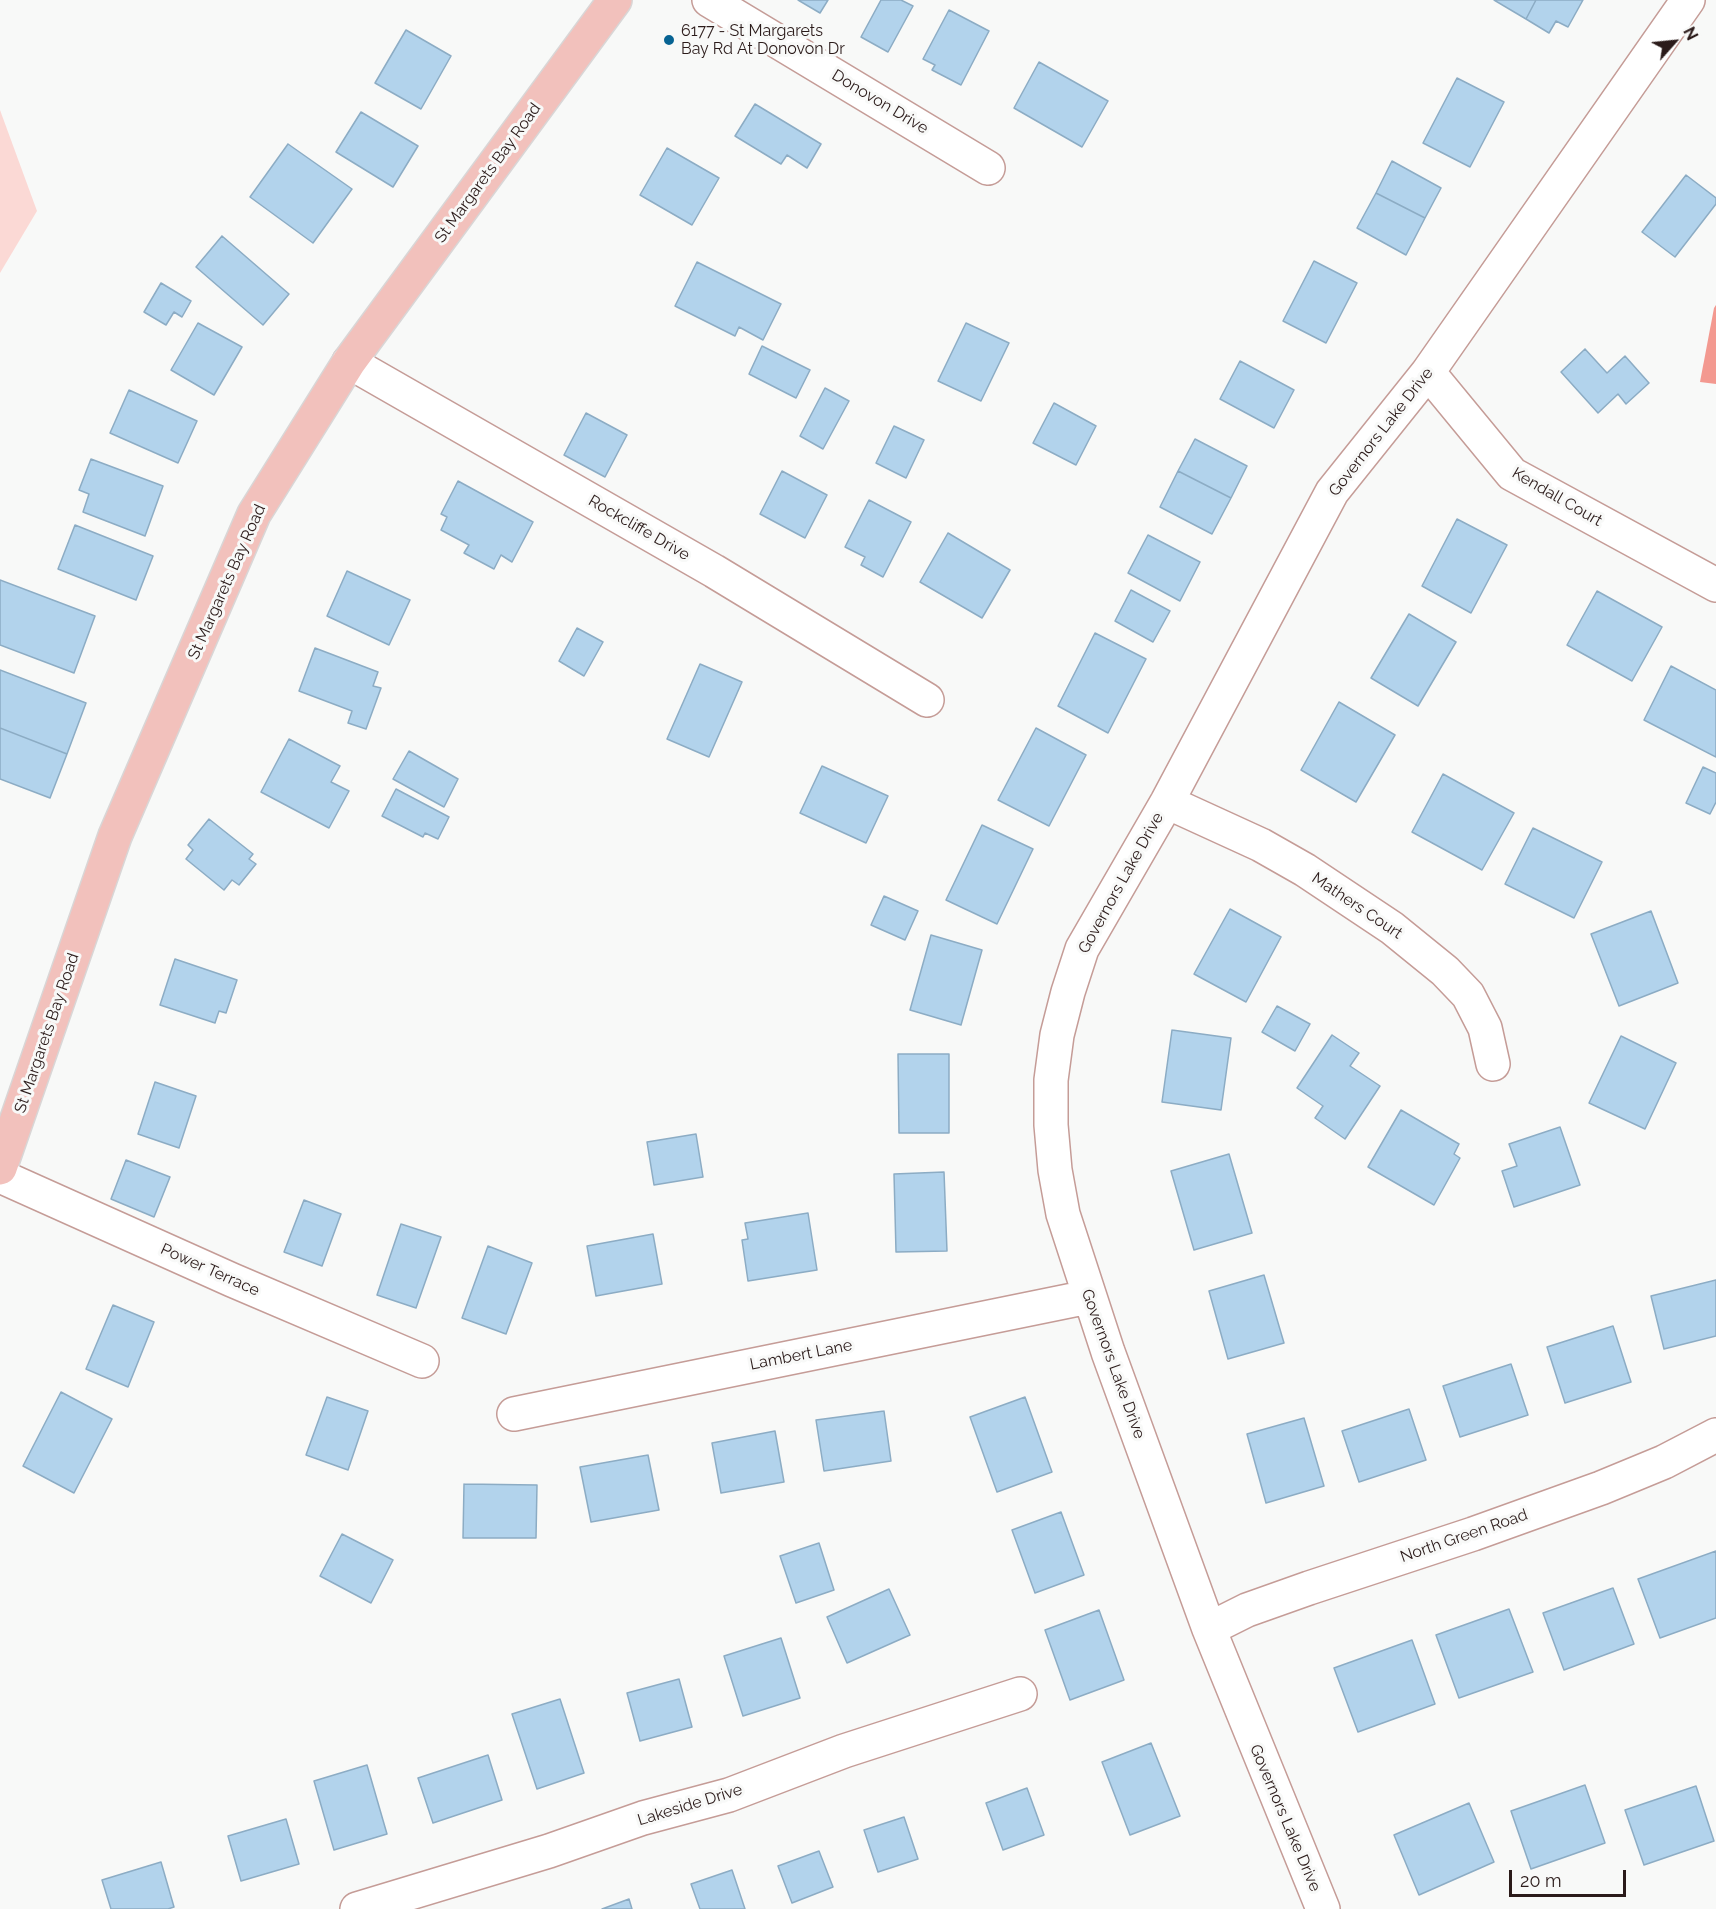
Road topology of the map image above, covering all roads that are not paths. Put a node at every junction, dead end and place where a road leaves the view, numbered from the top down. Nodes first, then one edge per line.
1 (615, 0) edge
2 (709, 0) edge
3 (1688, 0) edge
4 (988, 168) dead end
5 (349, 362) junction
6 (1428, 372) junction
7 (1716, 585) edge
8 (927, 700) dead end
9 (1167, 802) junction
10 (1493, 1064) dead end
11 (0, 1168) edge
12 (0, 1176) edge
13 (1088, 1297) junction
14 (422, 1361) dead end
15 (514, 1414) dead end
16 (1716, 1435) edge
17 (1209, 1629) junction
18 (1020, 1694) dead end
19 (357, 1909) edge
20 (1323, 1909) edge

1 - 5 main road, St Margarets Bay Road
2 - 4 street, Donovon Drive
3 - 6 street, Governors Lake Drive
5 - 8 street, Rockcliffe Drive
5 - 11 main road, St Margarets Bay Road
6 - 7 street, Kendall Court
6 - 9 street, Governors Lake Drive
9 - 10 street, Mathers Court
9 - 13 street, Governors Lake Drive
12 - 14 street, Power Terrace
13 - 15 street, Lambert Lane
13 - 17 street, Governors Lake Drive
16 - 17 street, North Green Road
17 - 20 street, Governors Lake Drive
18 - 19 street, Lakeside Drive

